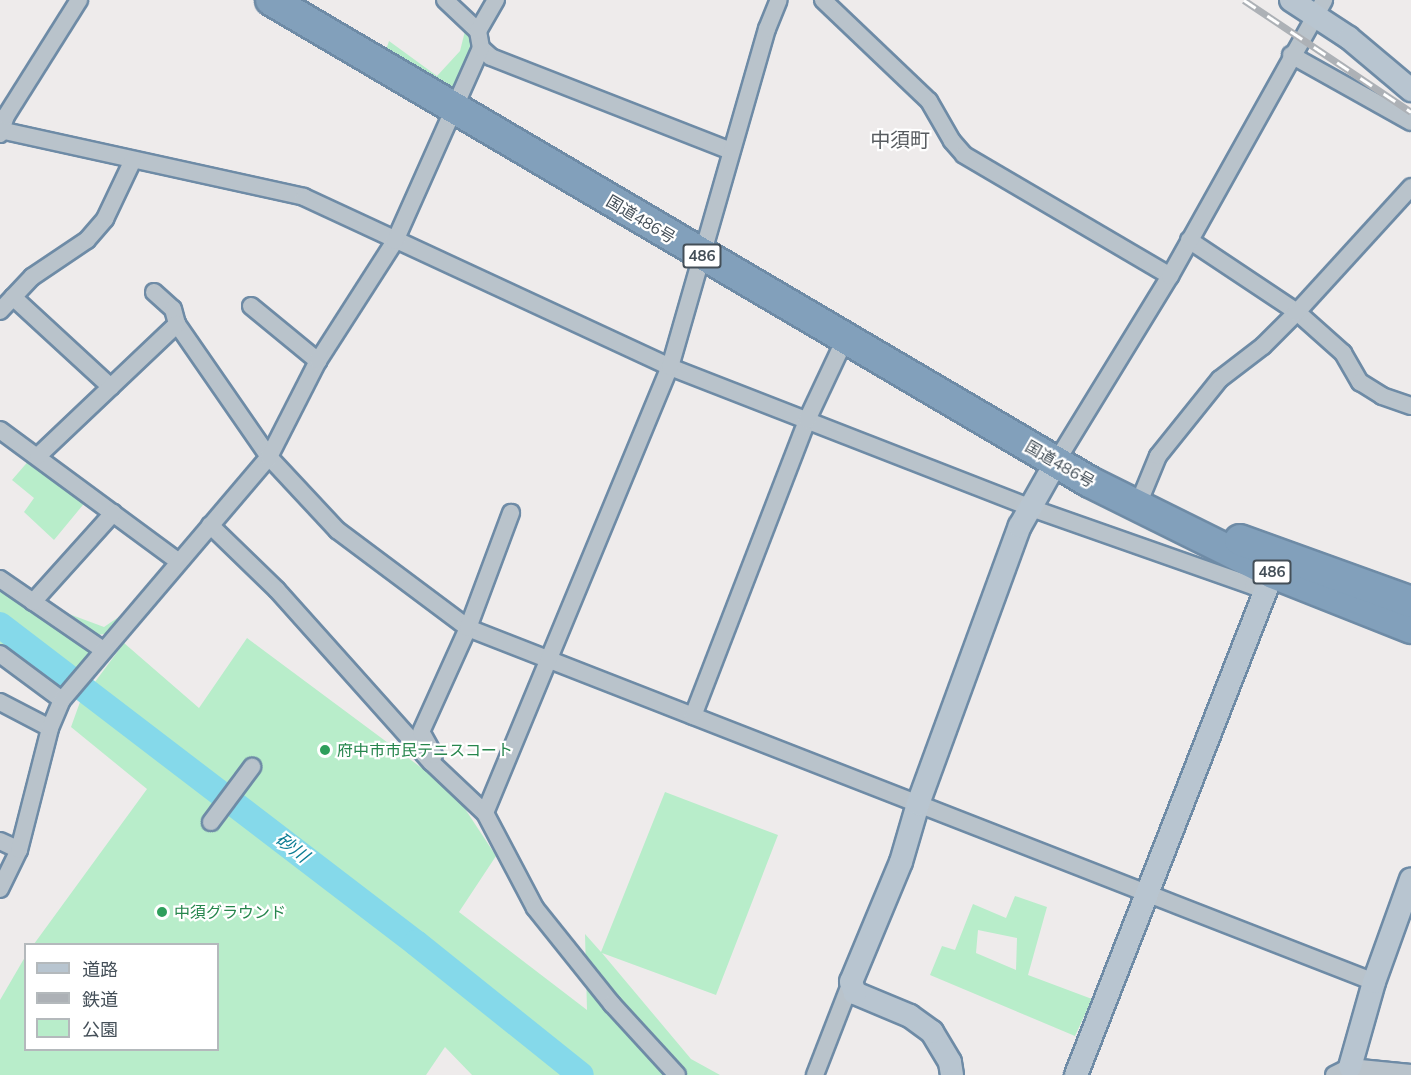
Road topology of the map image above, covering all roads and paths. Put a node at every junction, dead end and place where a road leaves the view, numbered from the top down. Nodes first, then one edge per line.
1 (79, 0) edge
2 (271, 0) edge
3 (445, 0) edge
4 (496, 0) edge
5 (779, 0) edge
6 (823, 0) edge
7 (1291, 0) edge
8 (1320, 7) edge
9 (478, 31) junction
10 (481, 48) junction
11 (1291, 55) junction
12 (1411, 90) edge
13 (456, 106) junction
14 (1411, 122) edge
15 (0, 132) edge
16 (731, 151) junction
17 (133, 160) junction
18 (1411, 187) edge
19 (1189, 240) junction
20 (395, 241) junction
21 (703, 257) junction
22 (1170, 276) junction
23 (154, 292) dead end
24 (13, 297) junction
25 (251, 306) dead end
26 (0, 311) edge
27 (1297, 312) junction
28 (177, 324) junction
29 (846, 337) junction
30 (318, 362) junction
31 (670, 367) junction
32 (111, 387) junction
33 (1411, 406) edge
34 (807, 420) junction
35 (0, 430) edge
36 (38, 456) junction
37 (269, 457) junction
38 (1056, 462) junction
39 (1137, 507) junction
40 (1030, 508) junction
41 (113, 513) junction
42 (512, 513) dead end
43 (210, 525) junction
44 (178, 561) junction
45 (1276, 563) junction
46 (0, 579) edge
47 (33, 602) junction
48 (1411, 602) edge
49 (468, 628) junction
50 (1411, 628) edge
51 (102, 649) junction
52 (0, 654) edge
53 (548, 659) junction
54 (62, 700) junction
55 (0, 702) edge
56 (693, 716) junction
57 (50, 728) junction
58 (431, 762) junction
59 (252, 767) dead end
60 (918, 804) junction
61 (485, 813) junction
62 (211, 822) dead end
63 (0, 841) edge
64 (19, 850) junction
65 (1411, 879) edge
66 (0, 889) edge
67 (1146, 894) junction
68 (851, 982) junction
69 (1374, 982) junction
70 (1342, 1071) edge
71 (1411, 1072) edge
72 (677, 1075) edge
73 (815, 1075) edge
74 (952, 1075) edge
75 (1076, 1075) edge

1 - 15 street
2 - 13 highway, 国道486号 / 486
3 - 9 street
4 - 9 street
5 - 16 street
6 - 22 street
7 - 8 street
8 - 11 street
8 - 12 street
9 - 10 street
10 - 13 street
10 - 16 street
11 - 14 street
11 - 19 street
13 - 20 street
13 - 21 highway, 国道486号 / 486
15 - 17 street
16 - 21 street
17 - 20 street
17 - 24 street
18 - 27 street
19 - 22 street
19 - 27 street
20 - 30 street
20 - 31 street
21 - 29 highway, 国道486号 / 486
21 - 31 street
22 - 38 street
23 - 28 street
24 - 26 street
24 - 32 street
25 - 30 street
27 - 33 street
27 - 39 street
28 - 32 street
28 - 37 street
29 - 34 street
29 - 38 highway, 国道486号 / 486
30 - 37 street
31 - 34 street
31 - 53 street
32 - 36 street
34 - 40 street
34 - 56 street
35 - 36 street
36 - 41 street
37 - 43 street
37 - 49 street
38 - 39 highway, 国道486号 / 486
38 - 40 street
39 - 45 highway, 国道486号 / 486
40 - 45 street
40 - 60 street
41 - 44 street
41 - 47 street
42 - 49 street
43 - 44 street
43 - 58 street
44 - 51 street
45 - 48 highway, 国道486号 / 486
45 - 50 highway, 国道486号 / 486
45 - 67 street
46 - 47 street
47 - 51 street
49 - 53 street
49 - 58 street
51 - 54 street
52 - 54 street
53 - 56 street
53 - 61 street
54 - 57 street
55 - 57 street
56 - 60 street
57 - 64 street
58 - 61 street
59 - 62 street
60 - 67 street
60 - 68 street
61 - 72 street
63 - 64 street
64 - 66 street
65 - 69 street
67 - 69 street
67 - 75 street
68 - 73 street
68 - 74 street
69 - 70 street
70 - 71 street

